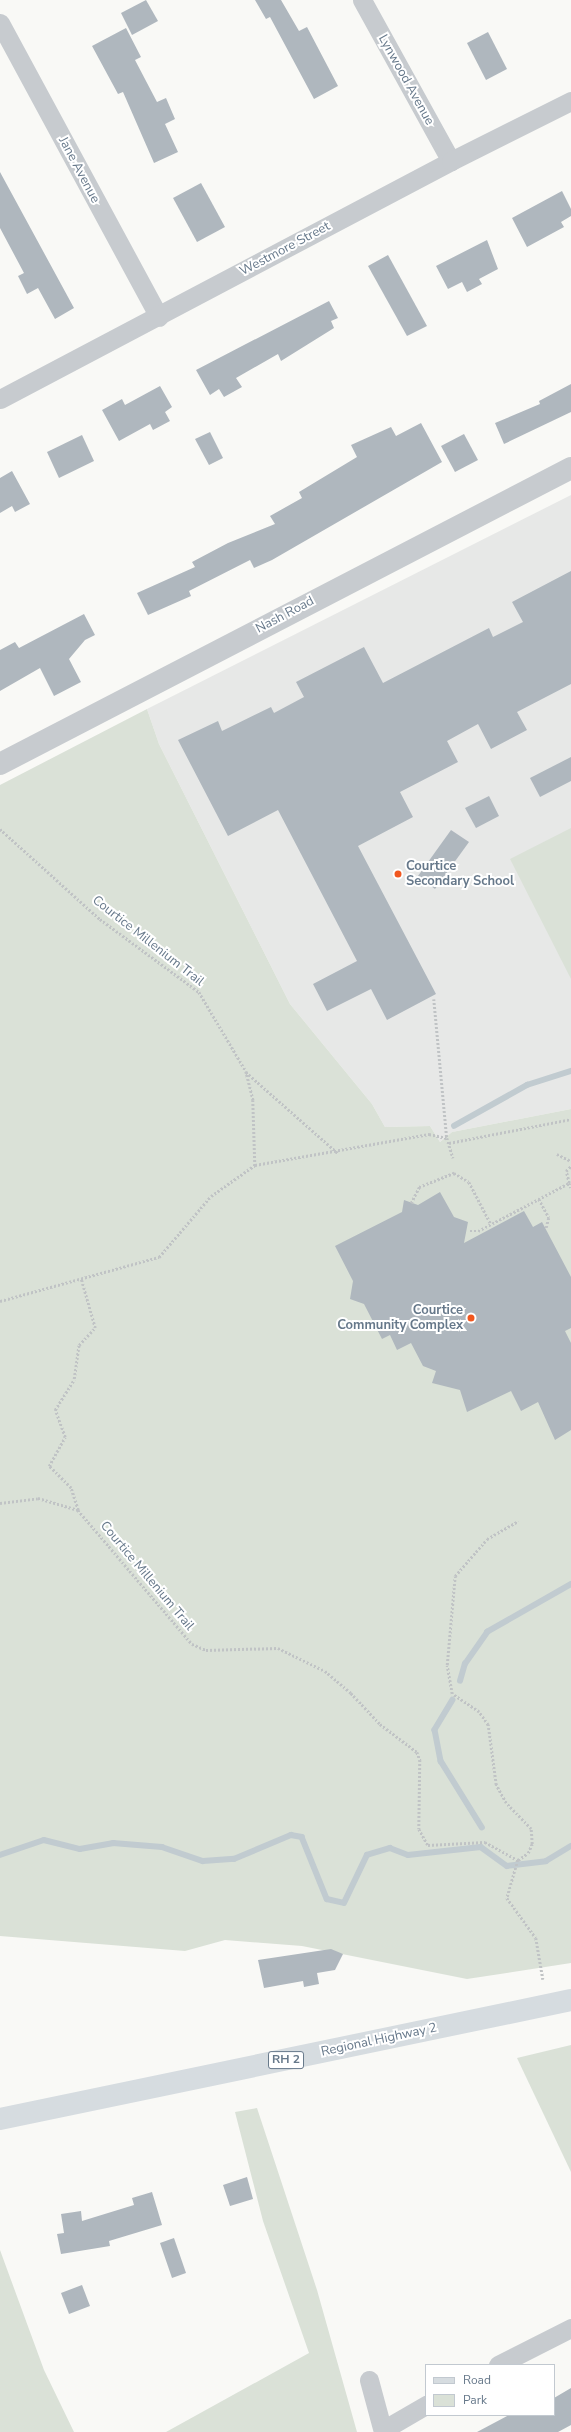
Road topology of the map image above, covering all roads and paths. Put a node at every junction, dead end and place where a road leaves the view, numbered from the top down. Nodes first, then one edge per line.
1 (362, 0) edge
2 (0, 23) edge
3 (571, 101) edge
4 (451, 161) junction
5 (159, 317) junction
6 (0, 399) edge
7 (571, 468) edge
8 (0, 764) edge
9 (0, 829) edge
10 (434, 999) dead end
11 (246, 1071) junction
12 (571, 1118) edge
13 (447, 1138) junction
14 (449, 1143) junction
15 (338, 1153) junction
16 (557, 1154) dead end
17 (453, 1158) dead end
18 (571, 1161) edge
19 (255, 1165) junction
20 (571, 1166) edge
21 (569, 1183) junction
22 (571, 1188) edge
23 (539, 1199) junction
24 (411, 1203) dead end
25 (491, 1224) junction
26 (546, 1229) dead end
27 (470, 1231) dead end
28 (81, 1279) junction
29 (0, 1301) edge
30 (0, 1503) edge
31 (78, 1510) junction
32 (518, 1521) dead end
33 (518, 1860) junction
34 (543, 1979) dead end
35 (571, 2000) edge
36 (0, 2119) edge
37 (571, 2328) edge
38 (500, 2364) edge
39 (369, 2380) dead end
40 (425, 2406) edge
41 (383, 2431) edge

1 - 4 street, Lynwood Avenue
2 - 5 street, Jane Avenue
3 - 4 street, Westmore Street
4 - 5 street, Westmore Street
5 - 6 street, Westmore Street
7 - 8 street, Nash Road
9 - 11 path, Courtice Millenium Trail
10 - 13 path
11 - 15 path
11 - 19 path, Courtice Millenium Trail
12 - 14 path
13 - 14 path
13 - 15 path
14 - 17 path
15 - 19 path
16 - 18 path
19 - 28 path
20 - 21 path
21 - 22 path
21 - 23 path
23 - 25 path
23 - 26 path
24 - 25 path
25 - 27 path
28 - 29 path
28 - 31 path
30 - 31 path
31 - 33 path, Courtice Millenium Trail
32 - 33 path
33 - 34 path
35 - 36 main road, Regional Highway 2 / RH 2
37 - 38 street
39 - 41 street
40 - 41 street

